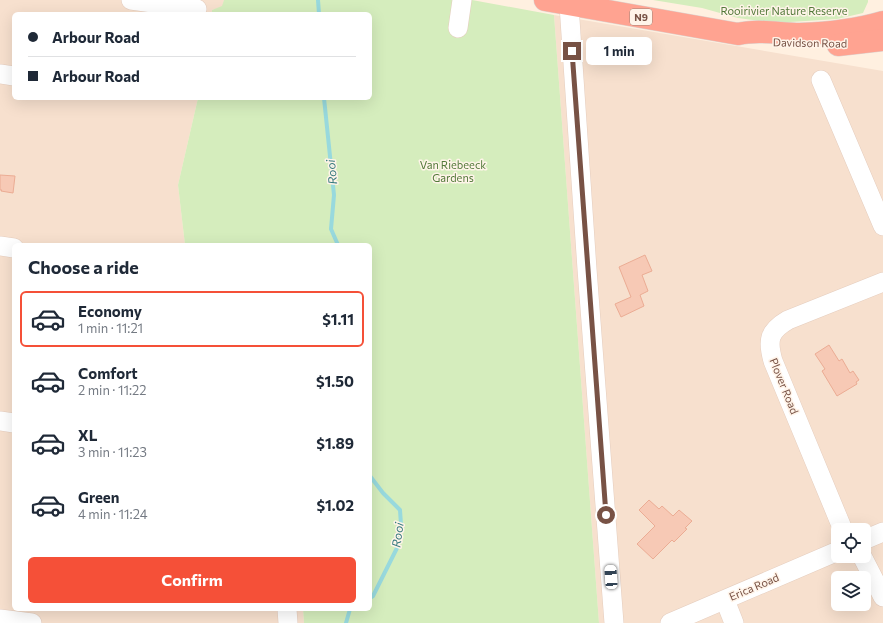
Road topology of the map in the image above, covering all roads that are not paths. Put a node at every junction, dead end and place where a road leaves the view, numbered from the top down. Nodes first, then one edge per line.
1 (131, 0) edge
2 (462, 0) edge
3 (545, 0) edge
4 (569, 5) junction
5 (197, 9) dead end
6 (883, 22) edge
7 (458, 28) dead end
8 (738, 34) junction
9 (883, 40) edge
10 (0, 74) edge
11 (12, 76) edge
12 (821, 80) dead end
13 (883, 226) edge
14 (0, 246) edge
15 (12, 248) edge
16 (883, 282) edge
17 (0, 421) edge
18 (12, 423) edge
19 (840, 523) edge
20 (883, 532) edge
21 (871, 537) edge
22 (831, 554) edge
23 (869, 563) edge
24 (878, 572) edge
25 (883, 597) edge
26 (725, 600) junction
27 (286, 611) edge
28 (4, 620) edge
29 (32, 623) edge
30 (288, 623) edge
31 (614, 623) edge
32 (670, 623) edge
33 (734, 623) edge

1 - 5 street
2 - 7 street
3 - 4 highway, Davidson Road / N9
4 - 8 highway, Davidson Road / N9
4 - 31 street
6 - 8 highway, Davidson Road / N9
8 - 9 highway, Davidson Road / N9
10 - 11 street
12 - 13 street
14 - 15 street
16 - 19 street, Plover Road
17 - 18 street
20 - 21 street
22 - 26 street, Erica Road
23 - 24 street
24 - 25 street
26 - 32 street, Erica Road
26 - 33 street
27 - 30 street
28 - 29 street

